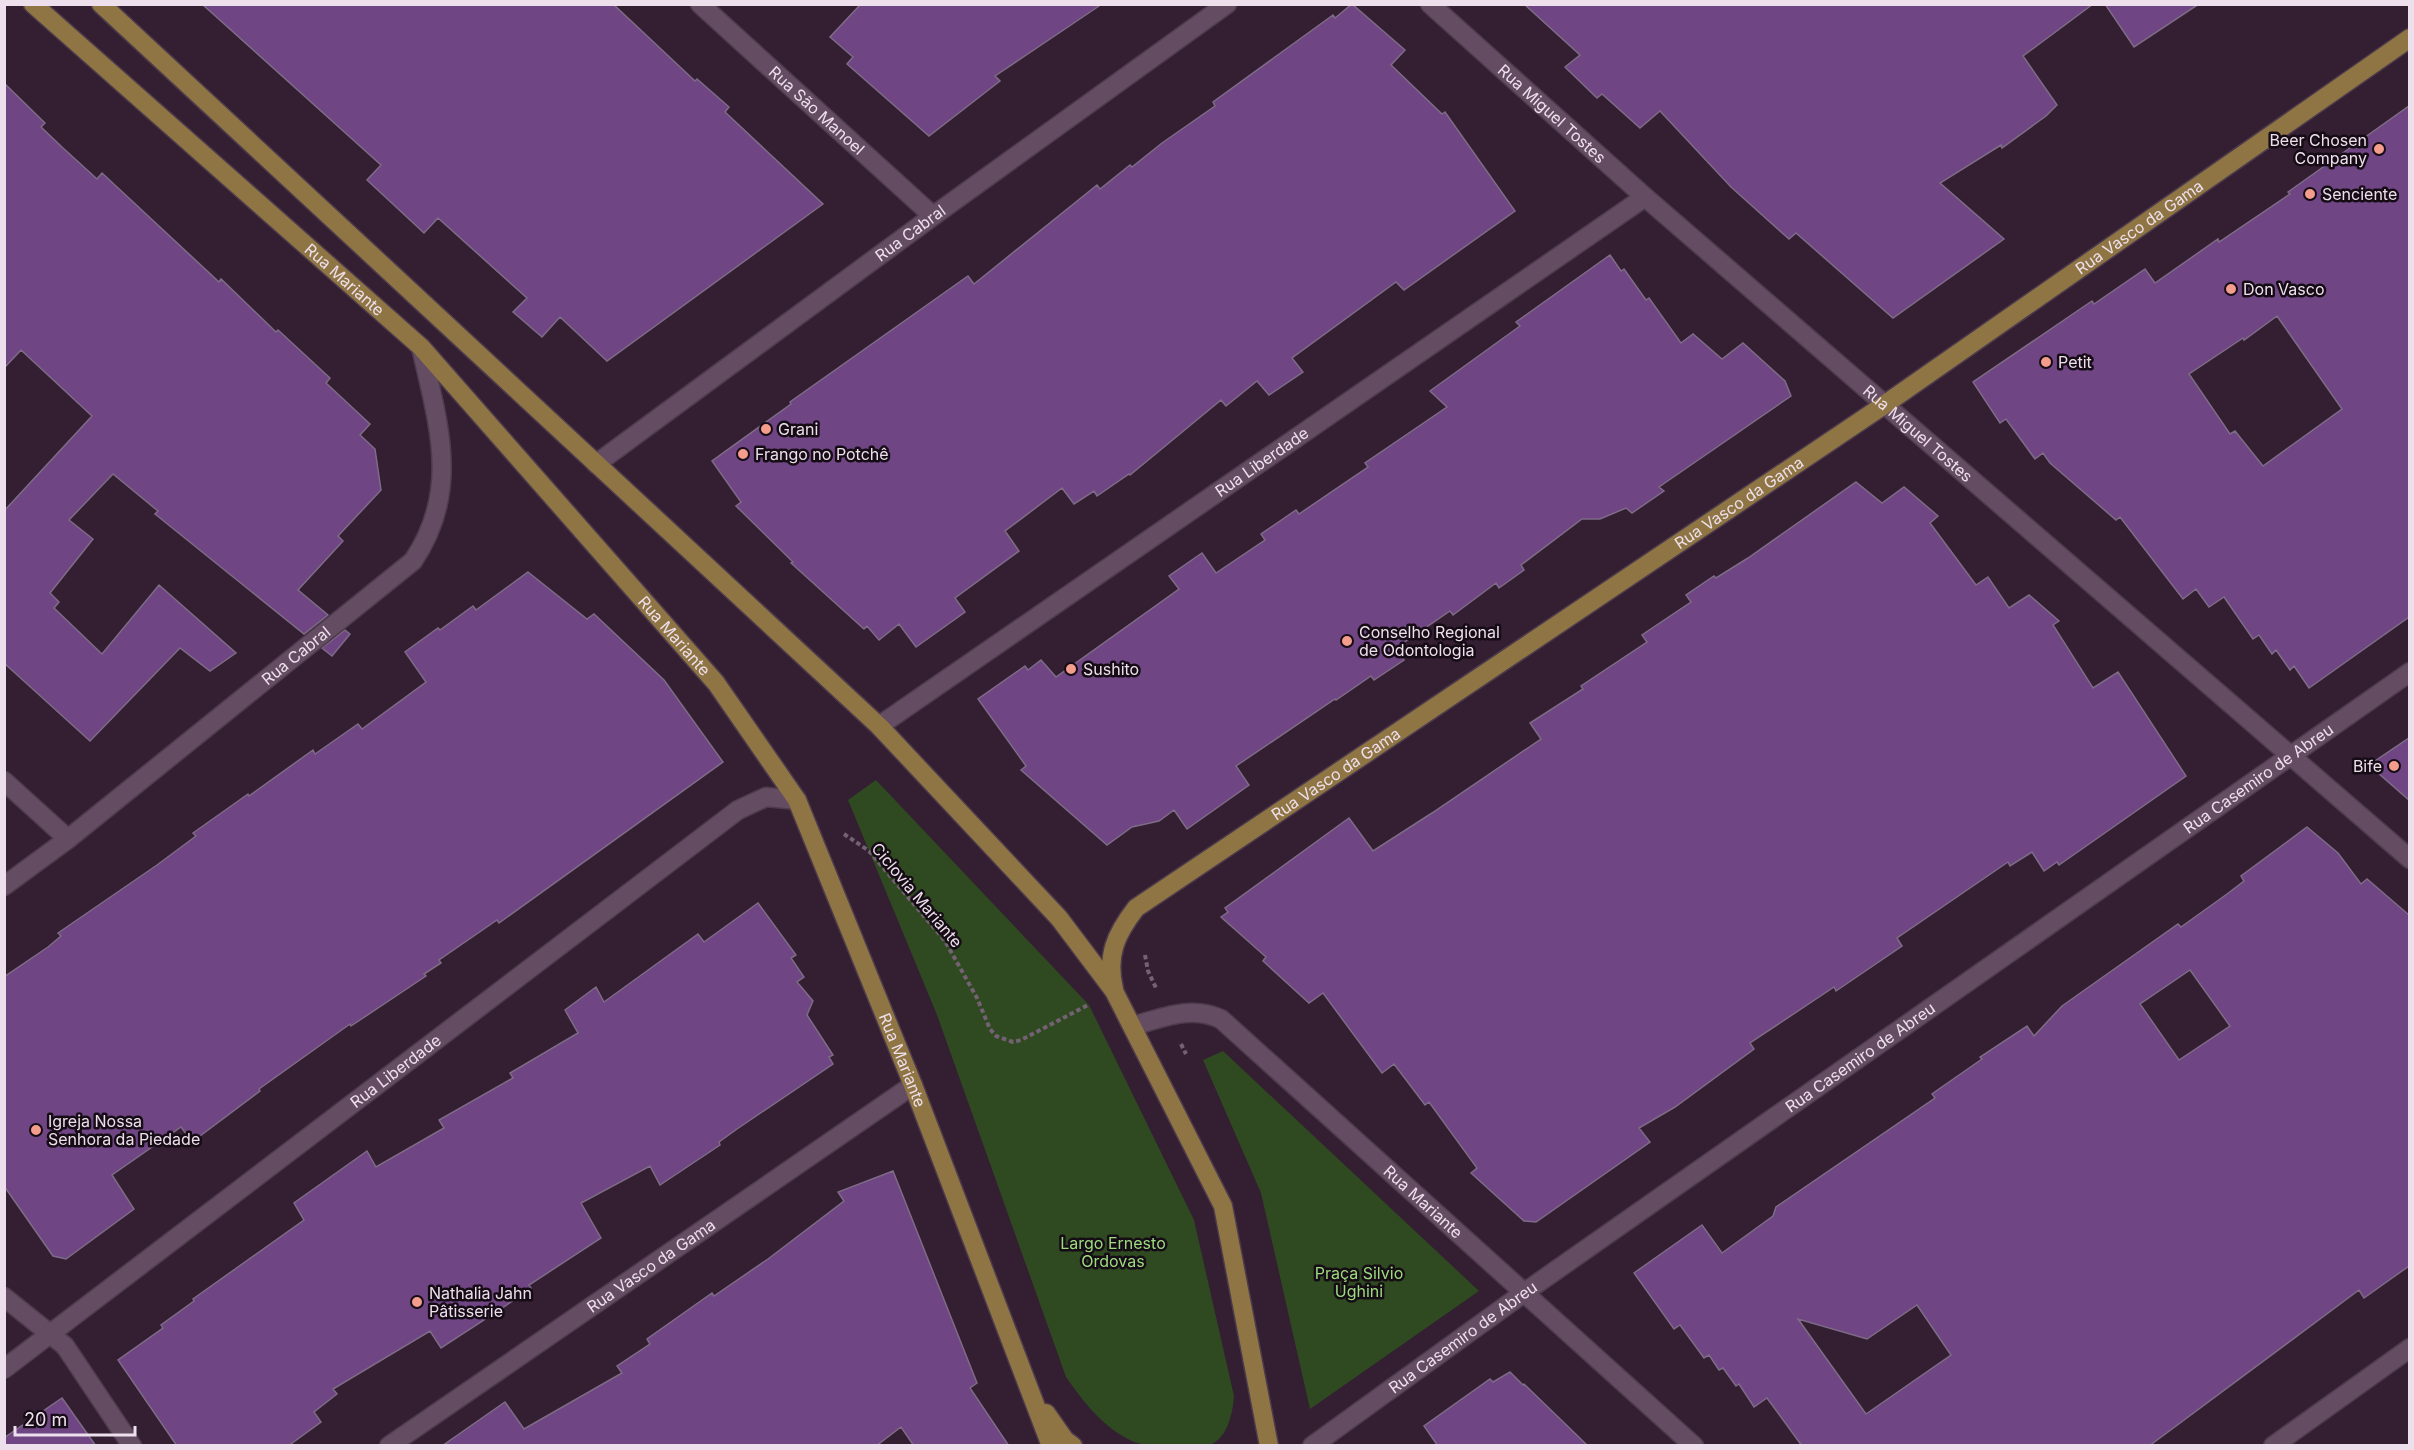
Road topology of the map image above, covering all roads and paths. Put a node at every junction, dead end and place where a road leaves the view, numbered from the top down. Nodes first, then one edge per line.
1 (33, 4) edge
2 (101, 4) edge
3 (700, 4) edge
4 (1227, 4) edge
5 (1430, 4) edge
6 (2409, 38) edge
7 (1645, 197) junction
8 (933, 216) junction
9 (421, 347) junction
10 (1884, 405) junction
11 (596, 464) junction
12 (2409, 672) edge
13 (879, 726) junction
14 (2289, 757) junction
15 (4, 781) edge
16 (797, 801) junction
17 (842, 832) dead end
18 (68, 839) junction
19 (2409, 859) edge
20 (4, 886) edge
21 (1148, 972) dead end
22 (1114, 991) junction
23 (1132, 1026) junction
24 (913, 1084) junction
25 (1525, 1292) junction
26 (4, 1297) edge
27 (52, 1333) junction
28 (2409, 1348) edge
29 (4, 1369) edge
30 (1032, 1395) junction
31 (132, 1446) edge
32 (389, 1446) edge
33 (1051, 1446) edge
34 (1073, 1446) edge
35 (1269, 1446) edge
36 (1312, 1446) edge
37 (1694, 1446) edge
38 (2273, 1446) edge

1 - 9 main road, Rua Mariante
2 - 11 main road
3 - 8 street, Rua São Manoel
4 - 8 street, Rua Cabral
5 - 7 street, Rua Miguel Tostes
6 - 10 main road, Rua Vasco da Gama
7 - 10 street, Rua Miguel Tostes
7 - 13 street, Rua Liberdade
8 - 11 street, Rua Cabral
9 - 16 main road, Rua Mariante
9 - 18 street, Rua Cabral
10 - 14 street, Rua Miguel Tostes
10 - 22 main road, Rua Vasco da Gama
11 - 13 main road
12 - 14 street, Rua Casemiro de Abreu
13 - 22 main road
14 - 19 street, Rua Miguel Tostes
14 - 25 street, Rua Casemiro de Abreu
15 - 18 street
16 - 24 main road, Rua Mariante
16 - 27 street, Rua Liberdade
17 - 22 path, Ciclovia Mariante
18 - 20 street, Rua Cabral
21 - 22 path, Ciclovia Mariante
22 - 23 main road
23 - 25 street, Rua Mariante
23 - 35 main road
24 - 30 main road, Rua Mariante
24 - 32 street, Rua Vasco da Gama
25 - 36 street, Rua Casemiro de Abreu
25 - 37 street, Rua Mariante
26 - 27 street
27 - 29 street, Rua Liberdade
27 - 31 street
28 - 38 street
30 - 33 main road, Rua Mariante
30 - 34 main road

